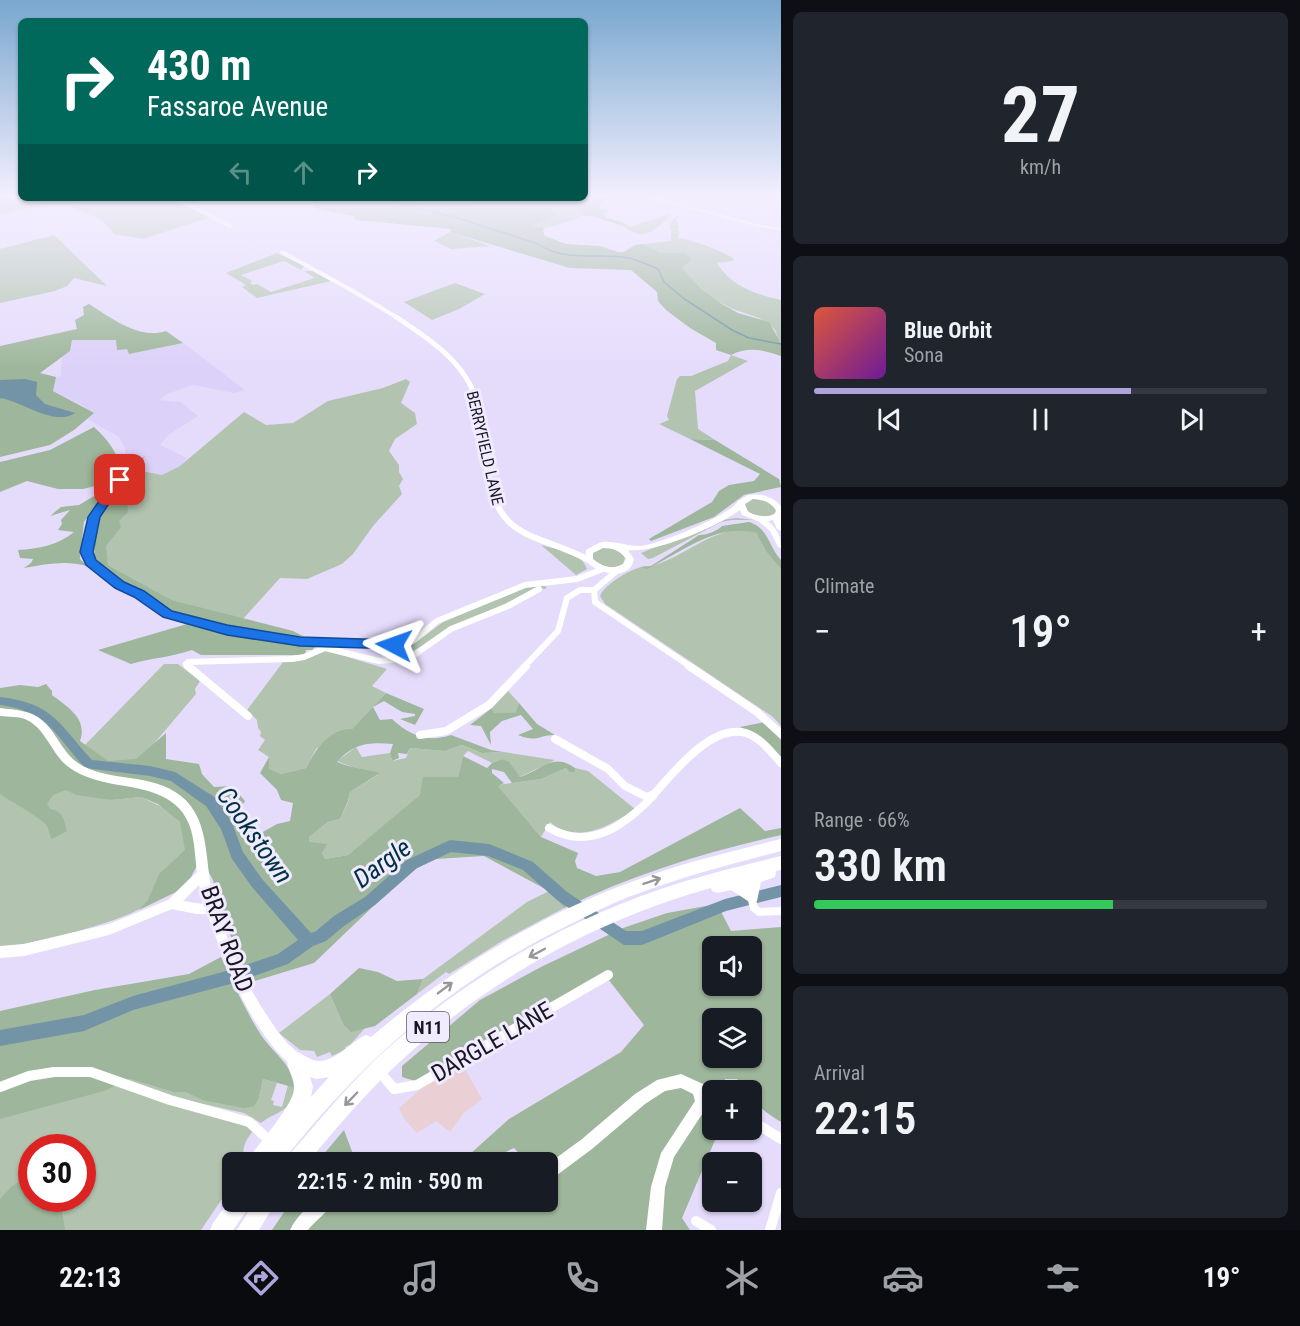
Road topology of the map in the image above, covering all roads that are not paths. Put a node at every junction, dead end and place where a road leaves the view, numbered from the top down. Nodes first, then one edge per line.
1 (286, 254) edge
2 (129, 466) dead end
3 (740, 506) junction
4 (779, 509) edge
5 (728, 516) junction
6 (751, 516) junction
7 (761, 519) junction
8 (781, 528) edge
9 (781, 545) edge
10 (614, 546) junction
11 (593, 548) junction
12 (641, 549) junction
13 (576, 552) junction
14 (630, 559) junction
15 (591, 562) junction
16 (610, 572) junction
17 (589, 575) junction
18 (539, 589) dead end
19 (594, 590) junction
20 (394, 645) junction
21 (395, 660) junction
22 (0, 712) edge
23 (248, 716) dead end
24 (781, 734) edge
25 (420, 735) dead end
26 (555, 739) dead end
27 (781, 763) edge
28 (654, 794) junction
29 (549, 828) dead end
30 (781, 845) edge
31 (781, 863) edge
32 (781, 870) edge
33 (203, 873) junction
34 (752, 900) junction
35 (172, 904) junction
36 (211, 908) junction
37 (629, 909) junction
38 (781, 911) edge
39 (0, 952) edge
40 (608, 975) dead end
41 (398, 1023) junction
42 (295, 1060) junction
43 (378, 1070) junction
44 (0, 1087) edge
45 (762, 1127) edge
46 (323, 1130) junction
47 (781, 1138) edge
48 (273, 1143) junction
49 (266, 1152) edge
50 (278, 1152) edge
51 (304, 1152) edge
52 (310, 1152) edge
53 (558, 1166) edge
54 (781, 1193) edge
55 (224, 1212) edge
56 (234, 1212) edge
57 (259, 1212) edge
58 (267, 1212) edge
59 (314, 1212) edge
60 (696, 1221) dead end
61 (213, 1230) edge
62 (220, 1230) edge
63 (247, 1230) edge
64 (255, 1230) edge
65 (298, 1230) edge
66 (654, 1230) edge
67 (711, 1230) edge
68 (770, 1230) edge

1 - 13 street, BERRYFIELD LANE
2 - 20 street
3 - 4 street
3 - 5 street
3 - 6 street
4 - 7 street
4 - 8 street
5 - 6 street
5 - 12 street
6 - 7 street
7 - 9 street
10 - 11 street
10 - 12 street
10 - 14 street
11 - 13 street
11 - 15 street
12 - 14 street
13 - 15 street, BERRYFIELD LANE
14 - 16 street
15 - 16 street
15 - 17 street
16 - 17 street
16 - 19 street
17 - 20 street
18 - 21 street
19 - 24 street
19 - 25 street
20 - 21 street
21 - 23 street
22 - 33 street, BRAY ROAD
26 - 28 street
27 - 28 street
28 - 29 street
41 -> 30 highway, N11
31 - 37 highway, N11
32 - 34 highway
33 - 35 street
33 - 36 street, BRAY ROAD
34 - 37 highway, N11
34 - 38 street
35 - 36 street
35 - 39 street
36 - 42 street, BRAY ROAD
37 -> 43 highway, N11
40 - 43 street, DARGLE LANE
41 - 42 highway, N11
41 - 50 highway, N11
42 - 48 highway
43 -> 46 highway, N11
44 - 48 street
45 - 47 street
46 - 51 highway, N11
46 - 52 highway, N11
48 - 49 highway
53 - 66 street
54 - 68 street
55 - 61 highway
56 - 62 highway
57 - 63 highway
58 - 64 highway
59 - 65 street
60 - 67 street

